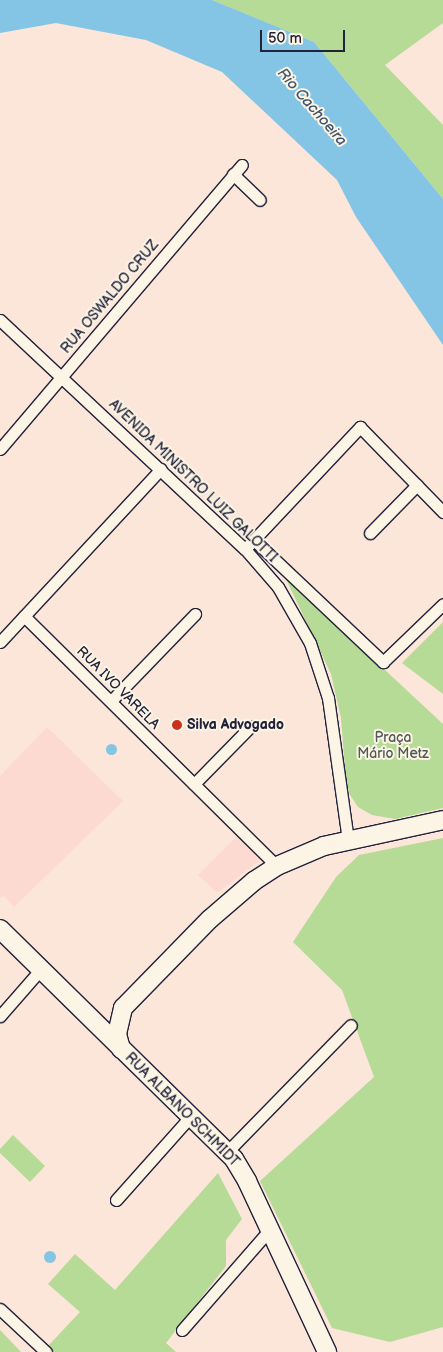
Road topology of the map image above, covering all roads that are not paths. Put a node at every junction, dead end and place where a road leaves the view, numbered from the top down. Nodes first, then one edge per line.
1 (242, 165) dead end
2 (234, 174) junction
3 (260, 200) dead end
4 (0, 320) edge
5 (62, 377) junction
6 (0, 449) edge
7 (161, 469) junction
8 (417, 485) junction
9 (443, 512) edge
10 (370, 533) dead end
11 (254, 540) junction
12 (245, 549) junction
13 (443, 604) edge
14 (195, 614) dead end
15 (24, 616) junction
16 (0, 642) edge
17 (111, 702) junction
18 (251, 726) dead end
19 (194, 784) junction
20 (443, 820) edge
21 (348, 840) junction
22 (277, 866) junction
23 (0, 929) edge
24 (41, 969) junction
25 (123, 1008) junction
26 (83, 1011) junction
27 (0, 1016) edge
28 (351, 1025) dead end
29 (121, 1048) junction
30 (190, 1117) junction
31 (227, 1152) junction
32 (116, 1200) dead end
33 (270, 1229) junction
34 (0, 1309) edge
35 (182, 1330) dead end
36 (46, 1352) edge
37 (327, 1352) edge

1 - 2 street, RUA OSWALDO CRUZ
2 - 3 street
2 - 5 street, RUA OSWALDO CRUZ
4 - 5 street, AVENIDA MINISTRO LUIZ GALOTTI
5 - 6 street, RUA OSWALDO CRUZ
5 - 7 street, AVENIDA MINISTRO LUIZ GALOTTI
7 - 12 street, AVENIDA MINISTRO LUIZ GALOTTI
7 - 15 street
8 - 9 street
8 - 10 street
8 - 11 street
11 - 12 street
11 - 13 street
12 - 21 street, AVENIDA MINISTRO LUIZ GALOTTI
14 - 17 street
15 - 16 street
15 - 17 street, RUA IVO VARELA
17 - 19 street, RUA IVO VARELA
18 - 19 street
19 - 22 street, RUA IVO VARELA
20 - 21 main road
21 - 22 main road
22 - 25 main road
23 - 24 main road, RUA ALBANO SCHMIDT
24 - 26 main road, RUA ALBANO SCHMIDT
24 - 27 street
25 - 26 main road
25 - 29 main road
26 - 29 main road, RUA ALBANO SCHMIDT
28 - 31 street
29 - 30 main road, RUA ALBANO SCHMIDT
30 - 31 main road, RUA ALBANO SCHMIDT
30 - 32 street
31 - 33 main road, RUA ALBANO SCHMIDT
33 - 35 street
33 - 37 main road, RUA ALBANO SCHMIDT
34 - 36 street

